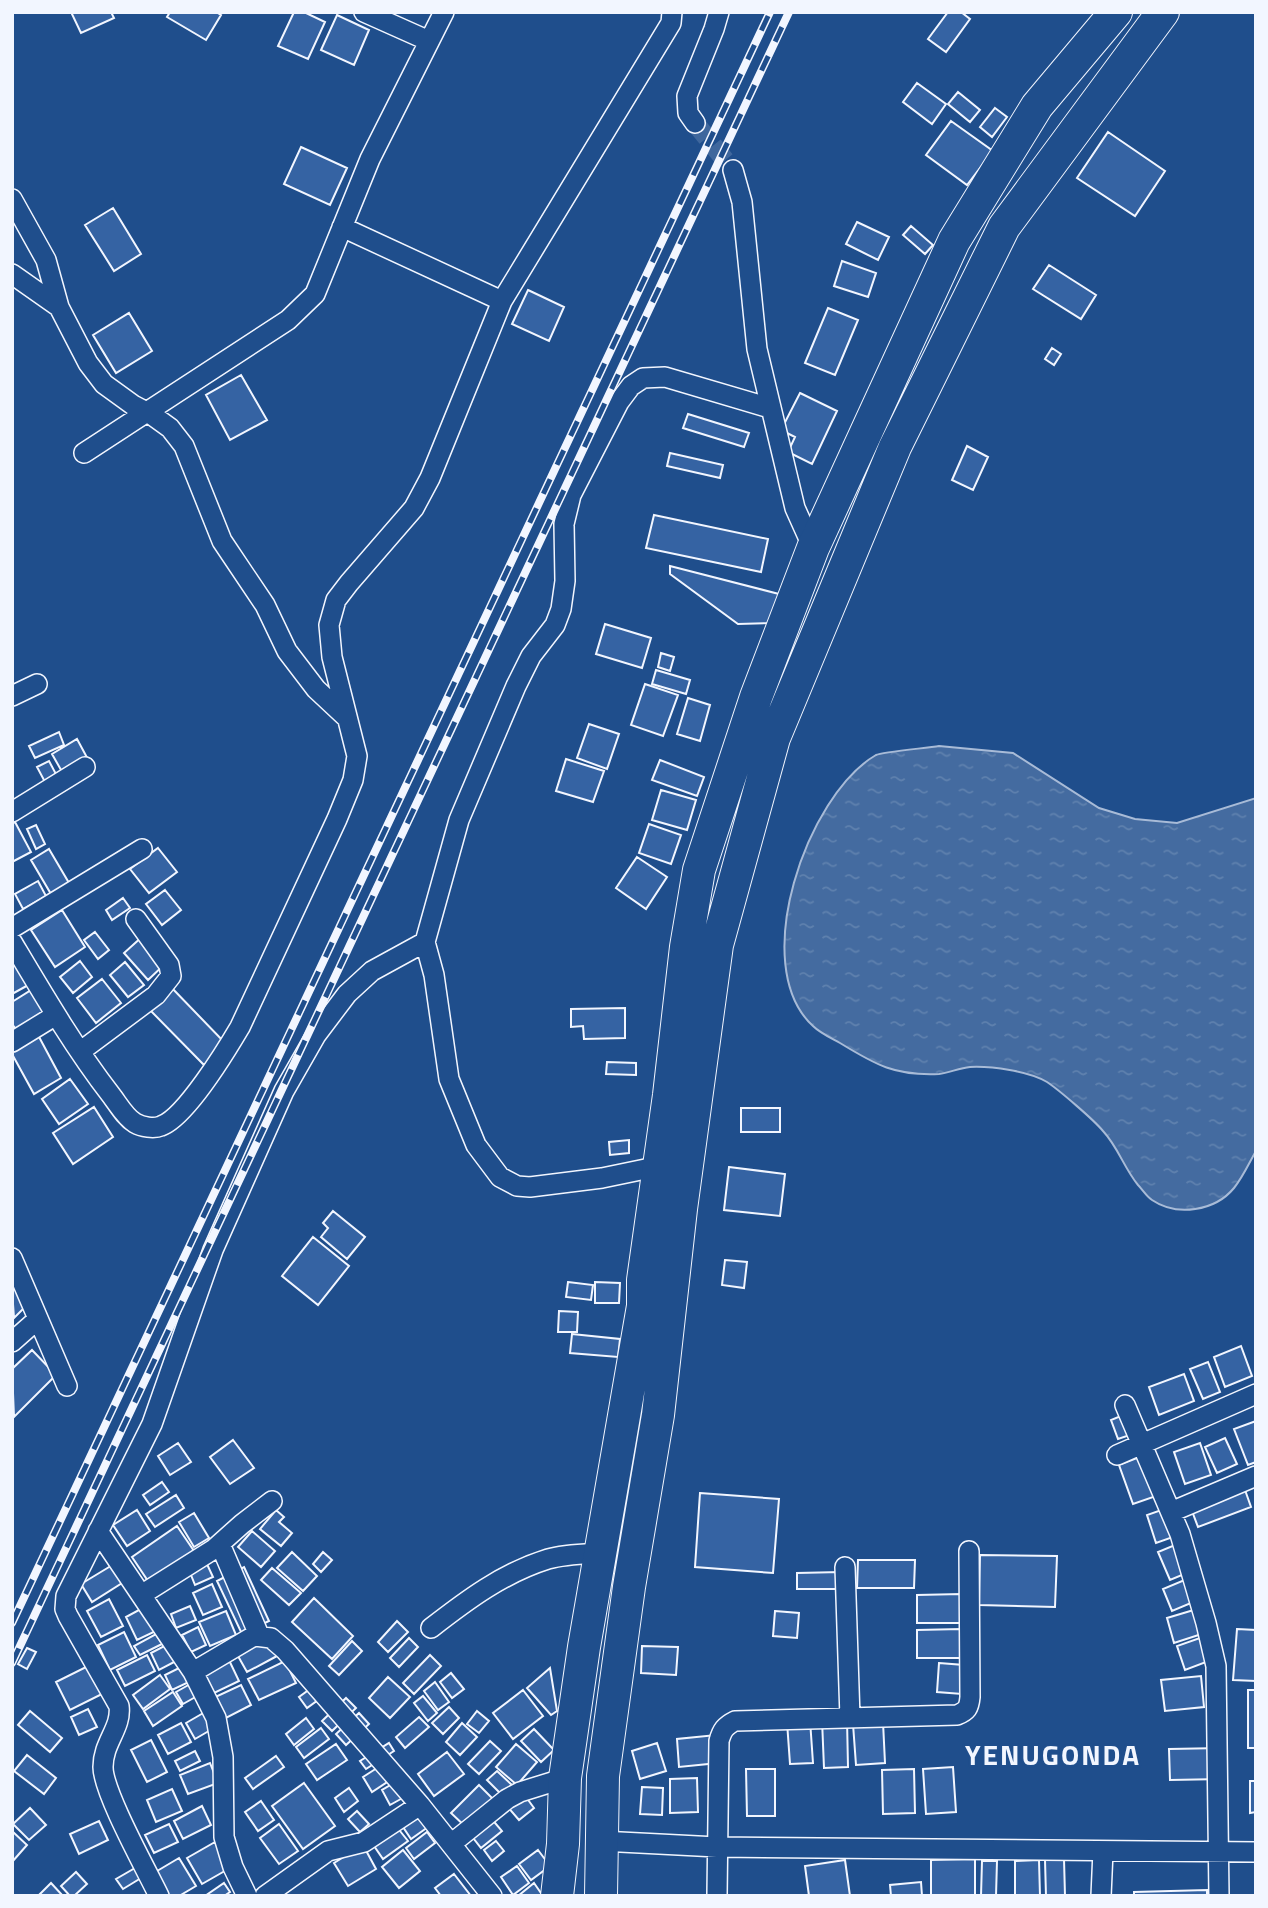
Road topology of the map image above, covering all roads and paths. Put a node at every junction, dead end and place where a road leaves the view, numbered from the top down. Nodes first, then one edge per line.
1 (364, 12) edge
2 (444, 12) edge
3 (672, 12) edge
4 (719, 12) edge
5 (1116, 12) edge
6 (1163, 12) edge
7 (429, 41) junction
8 (695, 123) tunnel mouth
9 (733, 170) tunnel mouth
10 (12, 199) edge
11 (342, 227) junction
12 (12, 274) edge
13 (502, 301) junction
14 (59, 307) junction
15 (771, 408) junction
16 (146, 412) junction
17 (83, 453) dead end
18 (813, 548) junction
19 (37, 684) dead end
20 (12, 696) edge
21 (348, 719) junction
22 (85, 767) dead end
23 (12, 812) edge
24 (142, 849) dead end
25 (136, 919) dead end
26 (12, 928) edge
27 (12, 942) edge
28 (425, 942) junction
29 (56, 1015) junction
30 (12, 1042) edge
31 (80, 1051) junction
32 (660, 1166) junction
33 (12, 1258) edge
34 (38, 1319) junction
35 (12, 1342) edge
36 (67, 1386) dead end
37 (1256, 1394) edge
38 (1125, 1405) dead end
39 (1141, 1444) junction
40 (1117, 1455) dead end
41 (1256, 1476) edge
42 (272, 1501) dead end
43 (1171, 1513) junction
44 (98, 1531) junction
45 (220, 1544) junction
46 (969, 1550) dead end
47 (602, 1553) junction
48 (845, 1567) dead end
49 (141, 1595) junction
50 (431, 1628) dead end
51 (259, 1636) junction
52 (193, 1671) junction
53 (850, 1718) junction
54 (565, 1778) junction
55 (420, 1805) junction
56 (601, 1841) junction
57 (451, 1844) junction
58 (718, 1847) junction
59 (1103, 1851) junction
60 (1220, 1852) junction
61 (1256, 1852) edge
62 (159, 1896) edge
63 (247, 1896) edge
64 (265, 1896) edge
65 (492, 1896) edge
66 (557, 1896) edge
67 (601, 1896) edge
68 (717, 1896) edge
69 (1101, 1896) edge
70 (1219, 1896) edge

1 - 7 street
2 - 7 street
3 - 13 street
4 - 8 street
5 - 18 highway
6 - 56 highway
7 - 11 street
9 - 15 street
10 - 14 street
11 - 13 street
11 - 16 street
12 - 14 street
13 - 21 street
14 - 16 street
15 - 18 street
15 - 28 street
16 - 17 street
16 - 21 street
18 - 32 highway
19 - 20 street
21 - 31 street
22 - 23 street
24 - 26 street
25 - 31 street
27 - 29 street
28 - 32 street
28 - 44 street
29 - 30 street
29 - 31 street
32 - 47 highway
33 - 34 street
34 - 35 street
34 - 36 street
37 - 39 street
38 - 39 street
39 - 40 street
39 - 43 street
41 - 43 street
42 - 45 street
43 - 60 street
44 - 49 street
44 - 62 street
45 - 49 street
45 - 51 street
46 - 53 street
47 - 50 street
47 - 54 highway
48 - 53 street
49 - 52 street
51 - 52 street
51 - 55 street
52 - 63 street
53 - 58 street
54 - 57 street
54 - 66 highway
55 - 57 street
55 - 64 street
56 - 58 street
56 - 67 highway
57 - 65 street
58 - 59 street
58 - 68 street
59 - 60 street
59 - 69 street
60 - 61 street
60 - 70 street

